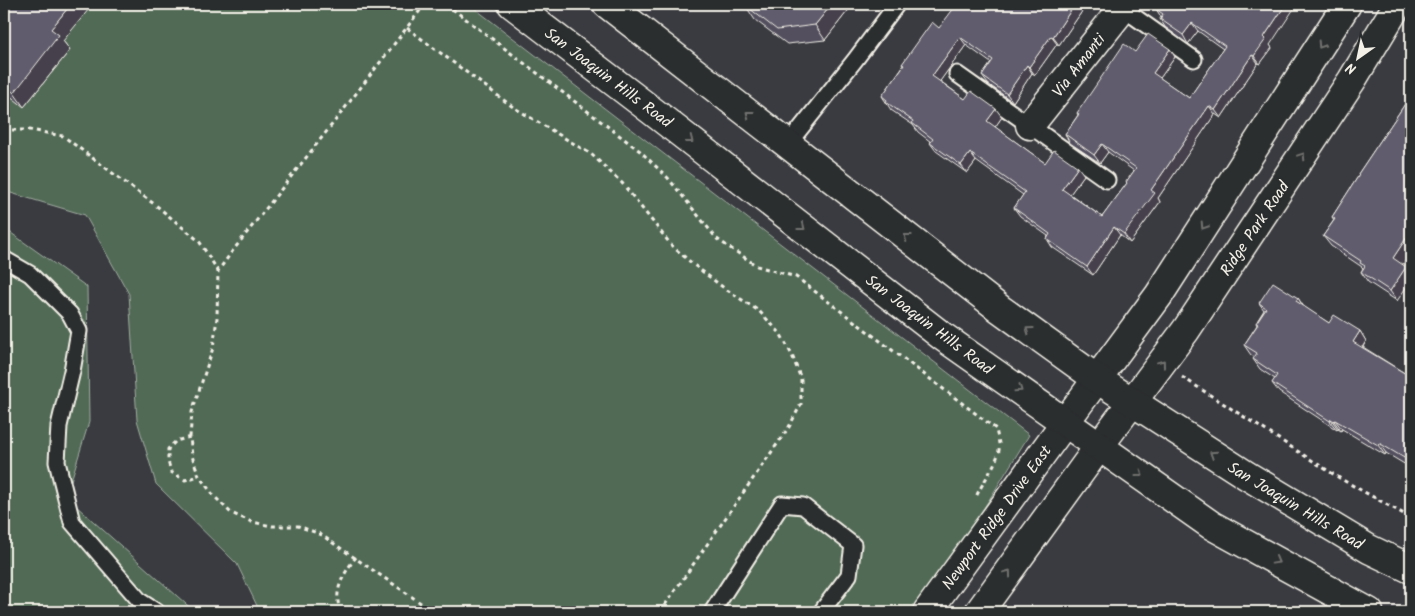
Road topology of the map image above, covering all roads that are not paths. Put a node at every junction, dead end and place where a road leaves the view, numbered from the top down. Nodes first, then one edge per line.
1 (512, 4) edge
2 (608, 4) edge
3 (897, 4) edge
4 (1347, 4) edge
5 (1398, 4) edge
6 (1122, 5) edge
7 (1194, 59) dead end
8 (957, 74) dead end
9 (1030, 125) junction
10 (788, 144) junction
11 (1108, 180) dead end
12 (4, 259) edge
13 (1097, 379) junction
14 (1132, 402) junction
15 (1066, 421) junction
16 (1100, 445) junction
17 (1411, 569) edge
18 (157, 612) edge
19 (712, 612) edge
20 (821, 612) edge
21 (927, 612) edge
22 (979, 612) edge
23 (1369, 612) edge

1 -> 15 main road, San Joaquin Hills Road
10 -> 2 main road, San Joaquin Hills Road
3 - 10 lane
4 -> 13 main road
14 -> 5 main road, Ridge Park Road
6 - 7 lane
6 - 9 main road, Via Amanti
8 - 9 lane
9 - 11 lane
13 -> 10 main road, San Joaquin Hills Road
12 - 18 lane
13 - 14 main road, San Joaquin Hills Road
13 - 15 main road
14 - 16 main road, Ridge Park Road
17 -> 14 main road, San Joaquin Hills Road
15 - 16 main road, San Joaquin Hills Road
15 - 21 main road, Newport Ridge Drive East
22 -> 16 main road
16 -> 23 main road, San Joaquin Hills Road
19 - 20 lane

